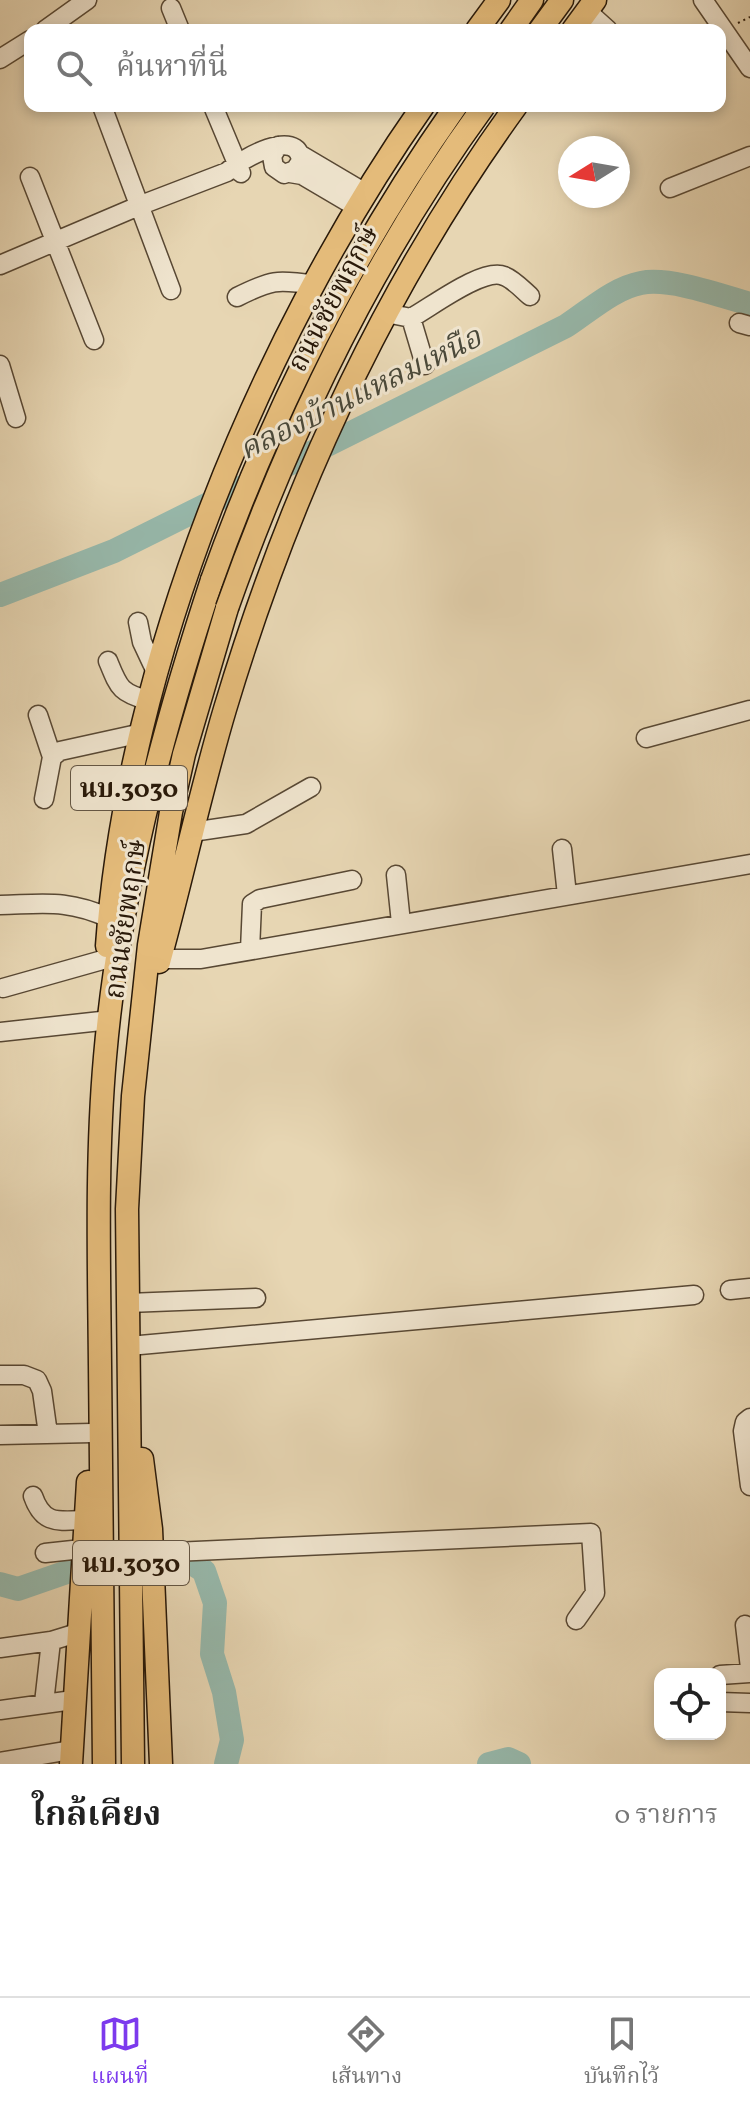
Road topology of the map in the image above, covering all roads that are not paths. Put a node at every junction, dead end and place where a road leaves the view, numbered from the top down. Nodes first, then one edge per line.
1 (87, 0) edge
2 (499, 0) edge
3 (532, 0) edge
4 (562, 0) edge
5 (703, 0) edge
6 (591, 6) edge
7 (171, 8) dead end
8 (53, 24) edge
9 (178, 24) edge
10 (481, 24) edge
11 (515, 24) edge
12 (544, 24) edge
13 (578, 24) edge
14 (604, 24) edge
15 (721, 24) edge
16 (726, 31) edge
17 (24, 44) edge
18 (0, 59) edge
19 (747, 60) edge
20 (104, 112) edge
21 (215, 112) edge
22 (419, 112) edge
23 (419, 112) edge
24 (452, 112) edge
25 (480, 112) edge
26 (512, 112) edge
27 (278, 146) junction
28 (486, 148) junction
29 (301, 155) junction
30 (750, 156) edge
31 (235, 169) junction
32 (282, 170) junction
33 (30, 177) dead end
34 (670, 188) dead end
35 (362, 201) junction
36 (141, 205) junction
37 (55, 242) junction
38 (0, 265) edge
39 (314, 285) junction
40 (171, 290) dead end
41 (530, 296) dead end
42 (237, 297) dead end
43 (386, 313) junction
44 (411, 318) junction
45 (94, 340) dead end
46 (0, 365) edge
47 (425, 365) dead end
48 (16, 418) dead end
49 (138, 622) dead end
50 (108, 661) dead end
51 (157, 674) junction
52 (150, 701) junction
53 (750, 710) edge
54 (38, 715) dead end
55 (142, 733) junction
56 (646, 738) dead end
57 (52, 757) junction
58 (311, 787) dead end
59 (44, 799) dead end
60 (192, 834) junction
61 (562, 849) dead end
62 (750, 864) edge
63 (396, 875) dead end
64 (352, 880) dead end
65 (567, 895) junction
66 (0, 905) edge
67 (109, 918) junction
68 (401, 923) junction
69 (250, 950) junction
70 (106, 959) junction
71 (159, 959) junction
72 (3, 988) dead end
73 (101, 1021) junction
74 (140, 1024) junction
75 (0, 1032) edge
76 (105, 1055) junction
77 (750, 1288) edge
78 (730, 1290) dead end
79 (694, 1295) dead end
80 (256, 1298) dead end
81 (128, 1303) junction
82 (129, 1354) junction
83 (100, 1363) junction
84 (0, 1375) edge
85 (750, 1418) edge
86 (92, 1433) junction
87 (48, 1434) junction
88 (0, 1435) edge
89 (750, 1486) edge
90 (33, 1496) dead end
91 (85, 1520) junction
92 (82, 1549) junction
93 (45, 1553) dead end
94 (152, 1553) junction
95 (576, 1620) dead end
96 (745, 1625) dead end
97 (77, 1633) junction
98 (51, 1641) junction
99 (0, 1648) edge
100 (750, 1671) edge
101 (726, 1674) edge
102 (73, 1700) junction
103 (726, 1702) edge
104 (44, 1703) junction
105 (750, 1703) edge
106 (0, 1710) edge
107 (71, 1757) edge
108 (0, 1762) edge
109 (104, 1764) edge
110 (133, 1764) edge
111 (161, 1764) edge

1 - 8 street
2 - 10 main road
3 - 11 main road
4 - 12 main road
5 - 15 street
6 - 13 main road
6 - 14 street
7 - 9 street
16 - 19 street
17 - 18 street
20 - 36 street
21 - 31 street
22 - 28 main road
23 - 35 main road, ถนนชัยพฤกษ์ / นบ.3030
24 - 76 main road, ถนนชัยพฤกษ์ / นบ.3030, bridge
25 - 74 main road, ถนนชัยพฤกษ์ / นบ.3030, bridge
26 - 28 main road, ถนนชัยพฤกษ์ / นบ.3030
27 - 29 street
27 - 31 street
27 - 32 street
28 - 43 main road, ถนนชัยพฤกษ์ / นบ.3030
29 - 32 street
29 - 35 street
30 - 34 street
31 - 32 street
31 - 36 street
32 - 35 street
33 - 37 street
35 - 39 main road, ถนนชัยพฤกษ์ / นบ.3030
36 - 37 street
36 - 40 street
37 - 38 street
37 - 45 street
39 - 42 street
39 - 51 main road, ถนนชัยพฤกษ์ / นบ.3030
41 - 44 street
43 - 44 street
43 - 60 main road, ถนนชัยพฤกษ์ / นบ.3030
44 - 47 street
46 - 48 street
49 - 51 street
50 - 52 street
51 - 52 main road, ถนนชัยพฤกษ์ / นบ.3030
52 - 55 main road, ถนนชัยพฤกษ์ / นบ.3030
53 - 56 street
54 - 57 street
55 - 57 street
55 - 67 main road, ถนนชัยพฤกษ์ / นบ.3030
57 - 59 street
58 - 60 street
60 - 71 main road, ถนนชัยพฤกษ์
61 - 65 street
62 - 65 street
63 - 68 street
64 - 69 street
65 - 68 street
66 - 67 street
67 - 70 main road, ถนนชัยพฤกษ์ / นบ.3030
68 - 69 street
69 - 71 street
70 - 72 street
70 - 73 main road, ถนนชัยพฤกษ์ / นบ.3030
71 - 74 main road, ถนนชัยพฤกษ์
73 - 75 street
73 - 76 main road, ถนนชัยพฤกษ์ / นบ.3030
74 - 81 main road, ถนนชัยพฤกษ์ / นบ.3030
76 - 83 main road, ถนนชัยพฤกษ์ / นบ.3030
77 - 78 street
79 - 82 street
80 - 81 street
81 - 82 main road, ถนนชัยพฤกษ์ / นบ.3030
82 - 94 main road
82 - 110 main road, ถนนชัยพฤกษ์ / นบ.3030
83 - 86 main road
83 - 109 main road, ถนนชัยพฤกษ์ / นบ.3030
84 - 87 street
85 - 89 street
86 - 87 street
86 - 91 main road
87 - 88 street
90 - 91 street
91 - 92 main road
92 - 93 street
92 - 97 main road
94 - 95 street
94 - 111 main road
96 - 100 street
97 - 98 street
97 - 102 main road
98 - 99 street
98 - 104 street
100 - 101 street
102 - 104 street
102 - 107 main road
103 - 105 street
104 - 106 street
107 - 108 street

